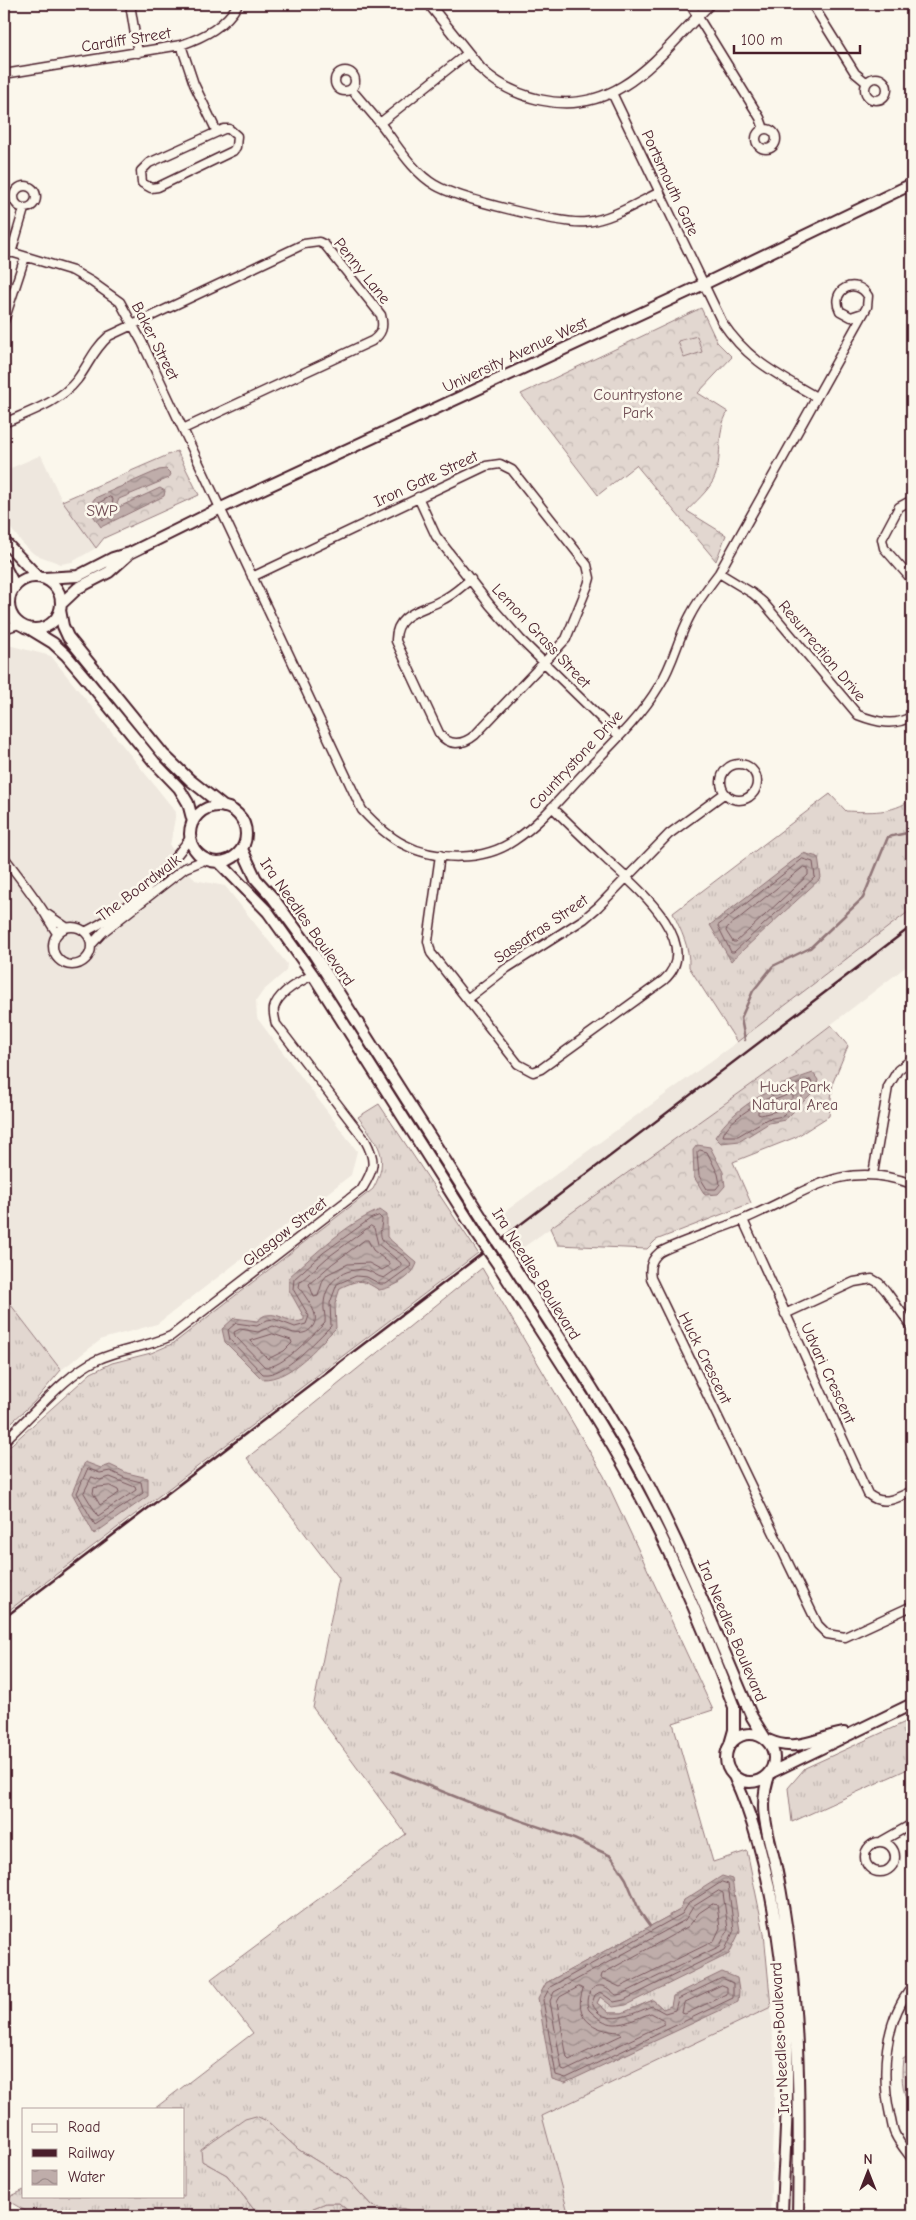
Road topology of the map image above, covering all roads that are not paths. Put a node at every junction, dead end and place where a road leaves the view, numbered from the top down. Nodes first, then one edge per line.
1 (130, 4) edge
2 (238, 4) edge
3 (429, 4) edge
4 (690, 4) edge
5 (710, 4) edge
6 (812, 4) edge
7 (698, 16) junction
8 (181, 45) junction
9 (138, 53) junction
10 (468, 53) junction
11 (4, 74) edge
12 (867, 83) dead end
13 (351, 89) dead end
14 (612, 93) junction
15 (380, 123) junction
16 (764, 129) dead end
17 (217, 132) junction
18 (912, 184) edge
19 (660, 192) junction
20 (24, 209) dead end
21 (7, 251) edge
22 (25, 257) junction
23 (702, 285) junction
24 (863, 313) junction
25 (4, 321) edge
26 (132, 325) junction
27 (816, 397) junction
28 (4, 423) edge
29 (183, 429) junction
30 (418, 497) junction
31 (912, 500) edge
32 (219, 508) junction
33 (4, 541) edge
34 (130, 553) junction
35 (4, 565) edge
36 (719, 573) junction
37 (252, 577) junction
38 (41, 578) junction
39 (471, 579) junction
40 (912, 580) edge
41 (15, 586) junction
42 (6, 605) edge
43 (61, 607) junction
44 (19, 624) junction
45 (4, 628) edge
46 (30, 629) junction
47 (544, 663) junction
48 (912, 716) edge
49 (619, 736) junction
50 (725, 793) junction
51 (224, 807) junction
52 (552, 808) junction
53 (193, 822) junction
54 (191, 837) junction
55 (242, 849) junction
56 (440, 855) junction
57 (4, 857) edge
58 (207, 859) junction
59 (219, 862) junction
60 (627, 878) junction
61 (44, 912) junction
62 (66, 927) junction
63 (85, 932) junction
64 (57, 933) junction
65 (91, 945) junction
66 (314, 975) junction
67 (467, 999) junction
68 (912, 1058) edge
69 (873, 1174) junction
70 (912, 1184) edge
71 (743, 1220) junction
72 (785, 1314) junction
73 (912, 1327) edge
74 (4, 1441) edge
75 (912, 1491) edge
76 (912, 1606) edge
77 (912, 1704) edge
78 (850, 1732) junction
79 (766, 1739) junction
80 (730, 1744) junction
81 (770, 1773) junction
82 (734, 1776) junction
83 (912, 1824) edge
84 (882, 1841) junction
85 (912, 1987) edge
86 (912, 2159) edge
87 (782, 2216) edge
88 (798, 2216) edge

1 - 9 street
2 - 8 street, Cardiff Street
3 - 10 street
4 - 7 street
5 - 7 street
6 - 12 street
7 - 14 street
7 - 16 street
8 - 9 street, Cardiff Street
8 - 17 street
9 - 11 street, Cardiff Street
10 - 14 street
10 - 15 street
13 - 15 street
14 - 19 street, Portsmouth Gate
15 - 19 street
17 - 17 street
18 - 23 main road, University Avenue West
19 - 23 street, Portsmouth Gate
20 - 21 street
21 - 22 street, Baker Street
22 - 25 street
22 - 26 street, Baker Street
23 - 27 street
23 - 32 main road, University Avenue West
24 - 24 street
24 - 27 street, Countrystone Drive
26 - 28 street, Penny Lane
26 - 29 street, Baker Street
26 - 29 street, Penny Lane
27 - 36 street, Countrystone Drive
29 - 32 street, Baker Street
30 - 37 street, Iron Gate Street
30 - 39 street, Lemon Grass Street
30 - 47 street, Iron Gate Street
31 - 40 street
32 - 34 main road, University Avenue West
32 - 37 street, Countrystone Drive
33 - 38 main road
34 - 38 main road, University Avenue West
34 - 43 main road, University Avenue West
35 - 41 main road
36 - 48 street, Resurrection Drive
36 - 49 street, Countrystone Drive
37 - 56 street, Countrystone Drive
38 - 41 main road
38 - 43 main road
39 - 47 street, Lemon Grass Street
39 - 47 street, Iron Gate Street
41 - 42 main road
42 - 44 main road
43 - 46 main road
43 - 51 main road
44 - 45 street
44 - 46 main road
46 - 53 main road
47 - 49 street, Lemon Grass Street
49 - 52 street, Countrystone Drive
50 - 50 street
50 - 60 street, Sassafras Street
51 - 53 main road
51 - 55 main road
52 - 56 street, Countrystone Drive
52 - 60 street
53 - 54 main road
54 - 58 main road
54 - 63 street, The Boardwalk
55 - 59 main road
55 - 79 main road, Ira Needles Boulevard, bridge
56 - 67 street
57 - 61 street
58 - 59 main road
58 - 65 street, The Boardwalk
59 - 66 main road, Ira Needles Boulevard
60 - 67 street, Sassafras Street
60 - 67 street
61 - 62 street
61 - 64 street
62 - 63 street
62 - 64 street
63 - 65 street
64 - 65 street
66 - 74 street, Glasgow Street
66 - 80 main road, Ira Needles Boulevard, bridge
68 - 69 street
69 - 70 street, Huck Crescent
69 - 71 street, Huck Crescent
71 - 72 street, Udvari Crescent
71 - 76 street, Huck Crescent
72 - 73 street
72 - 75 street, Udvari Crescent
77 - 78 main road
78 - 79 main road
78 - 81 main road
79 - 80 main road
79 - 81 main road
80 - 82 main road
81 - 82 main road
81 - 88 main road, Ira Needles Boulevard
82 - 87 main road, Ira Needles Boulevard
83 - 84 street
84 - 84 street
85 - 86 street

